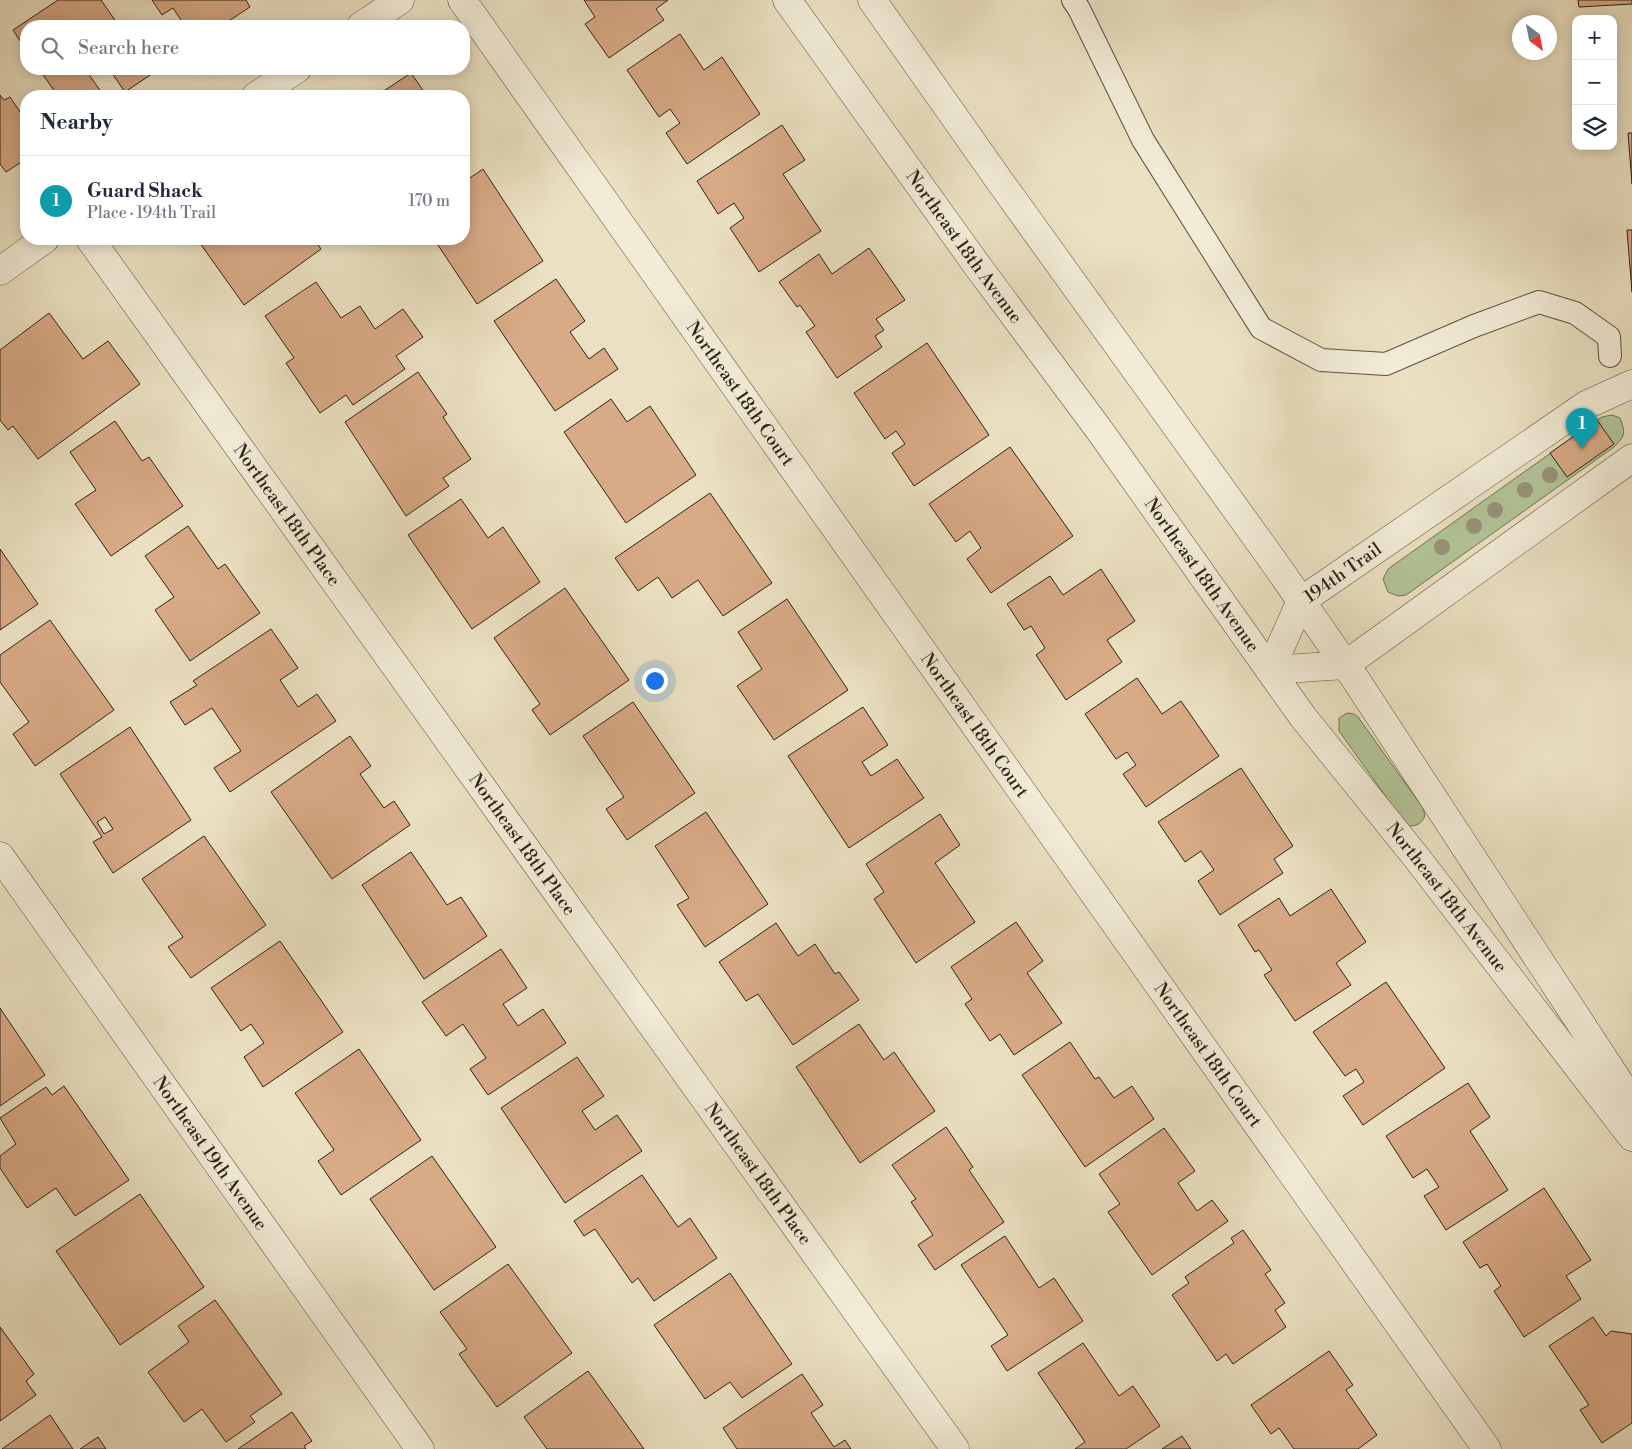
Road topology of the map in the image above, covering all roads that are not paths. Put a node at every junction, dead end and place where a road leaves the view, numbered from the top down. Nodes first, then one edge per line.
1 (400, 0) edge
2 (462, 0) edge
3 (787, 0) edge
4 (872, 0) edge
5 (1073, 0) edge
6 (370, 20) edge
7 (288, 75) edge
8 (265, 90) edge
9 (37, 245) edge
10 (94, 245) edge
11 (0, 271) edge
12 (1610, 356) dead end
13 (1632, 384) edge
14 (1632, 458) edge
15 (1301, 601) junction
16 (1345, 665) junction
17 (1270, 670) junction
18 (0, 856) edge
19 (1632, 1102) edge
20 (1632, 1137) edge
21 (420, 1449) edge
22 (955, 1449) edge
23 (1487, 1449) edge

1 - 6 street
2 - 23 street, Northeast 18th Court
3 - 17 street, Northeast 18th Avenue
4 - 15 street, Northeast 18th Avenue
5 - 12 lane
7 - 8 street
9 - 11 street
10 - 22 street, Northeast 18th Place
13 - 15 street, 194th Trail
14 - 16 street
15 - 16 street, Northeast 18th Avenue
15 - 17 street, 194th Trail
16 - 17 street
16 - 19 street, Northeast 18th Avenue
17 - 20 street, Northeast 18th Avenue
18 - 21 street, Northeast 19th Avenue

